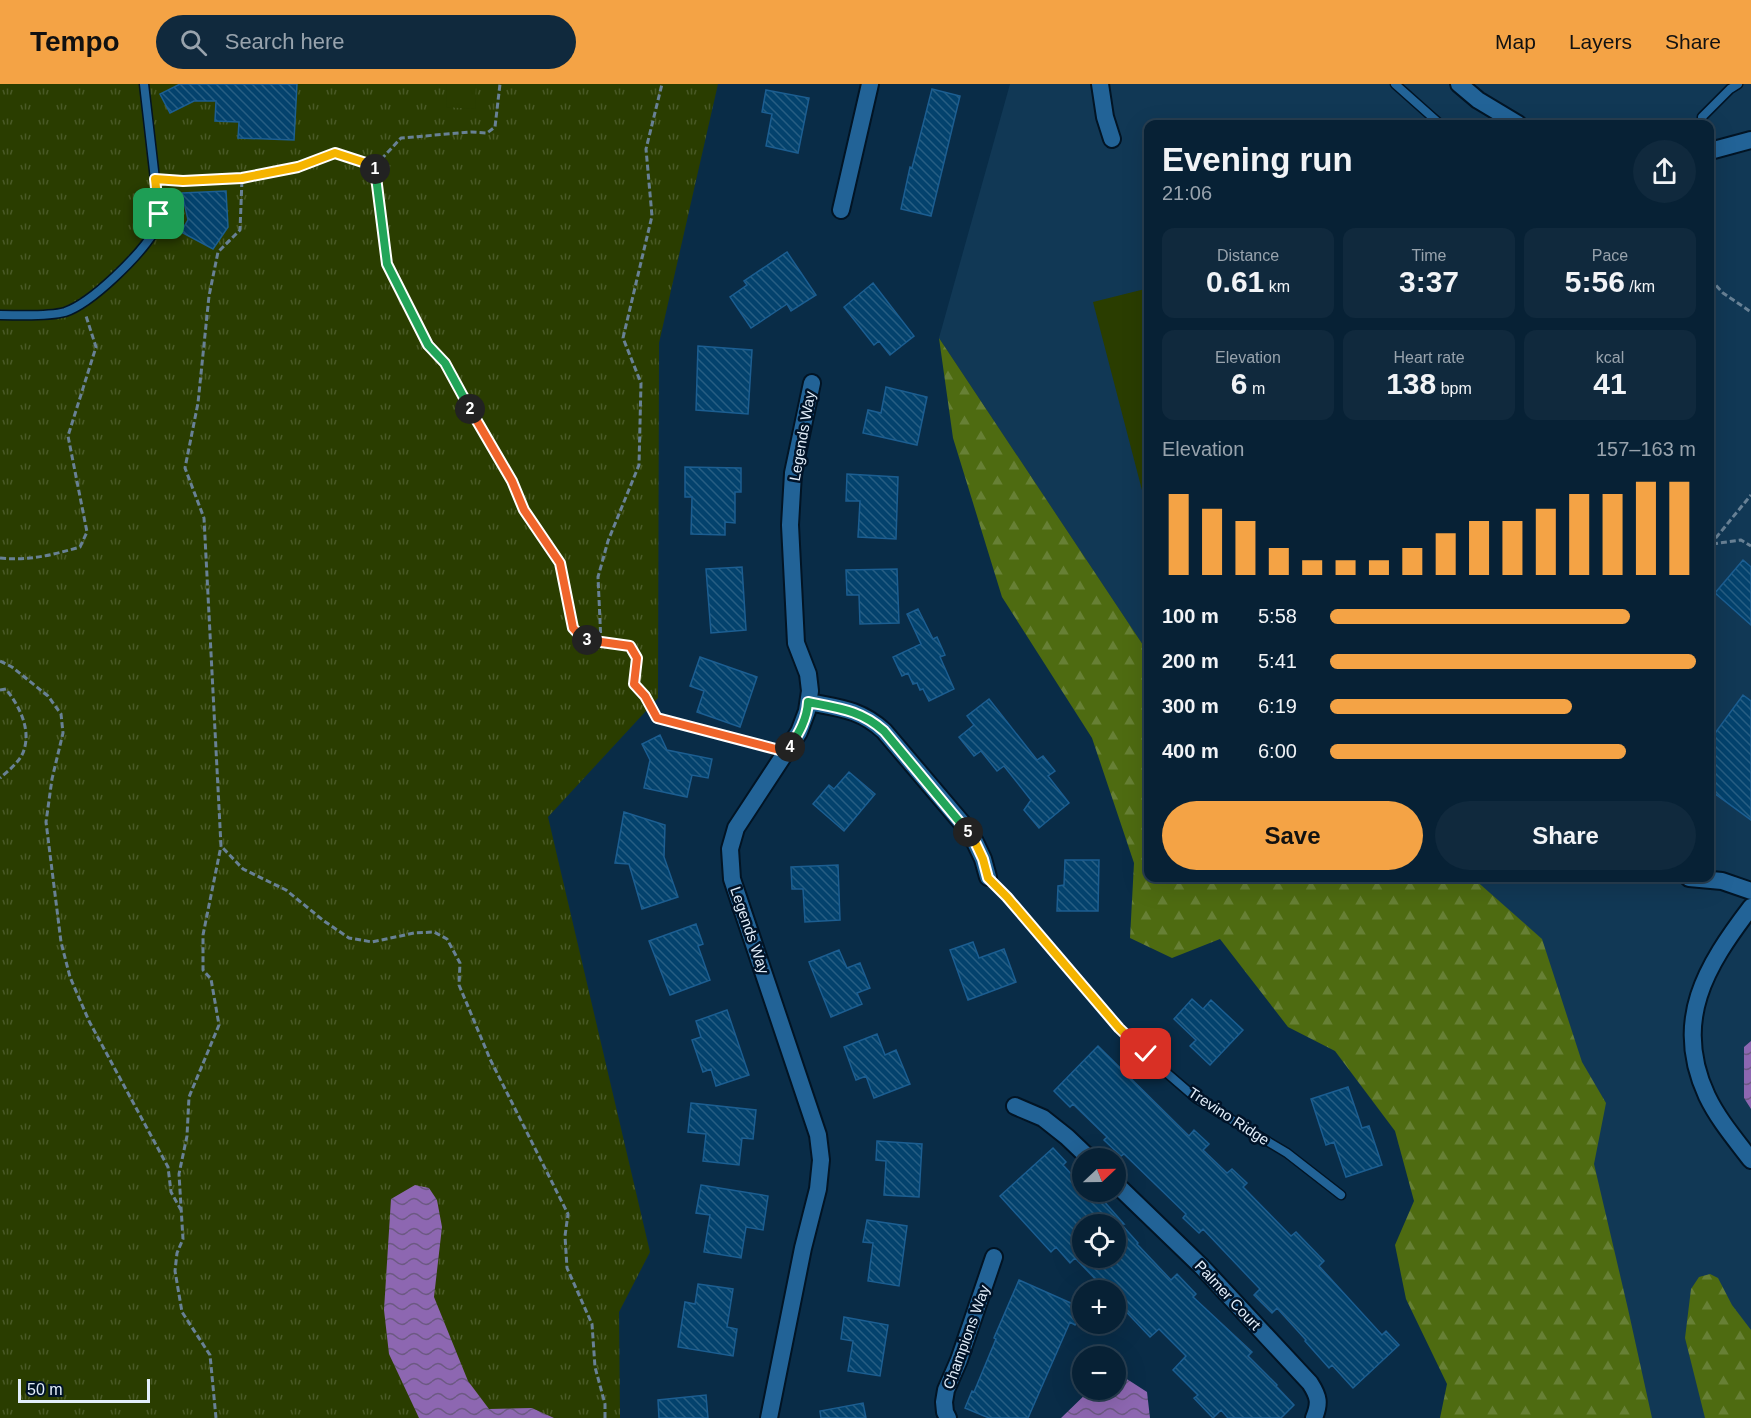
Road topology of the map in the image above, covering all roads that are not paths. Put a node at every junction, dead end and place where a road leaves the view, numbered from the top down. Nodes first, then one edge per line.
1 (144, 84) edge
2 (870, 84) edge
3 (1100, 84) edge
4 (1395, 84) edge
5 (1459, 84) edge
6 (1738, 84) edge
7 (1436, 120) edge
8 (1511, 120) edge
9 (1702, 120) edge
10 (1112, 139) dead end
11 (1751, 140) edge
12 (1714, 150) edge
13 (841, 210) dead end
14 (0, 315) edge
15 (812, 383) dead end
16 (808, 702) junction
17 (988, 878) joint
18 (1714, 880) edge
19 (1751, 891) edge
20 (1751, 907) edge
21 (1015, 1106) dead end
22 (1079, 1148) edge
23 (1751, 1160) edge
24 (1126, 1194) edge
25 (1341, 1195) dead end
26 (994, 1257) dead end
27 (769, 1418) edge
28 (948, 1418) edge
29 (1314, 1418) edge

1 - 14 lane
2 - 13 street
3 - 10 street
4 - 7 lane
5 - 8 street
6 - 9 lane
11 - 12 street
15 - 16 street, Legends Way
16 - 17 street, Trevino Ridge
16 - 27 street, Legends Way
17 - 25 lane, Trevino Ridge
18 - 19 street
20 - 23 street
21 - 22 street
24 - 29 street, Palmer Court
26 - 28 street, Champions Way

